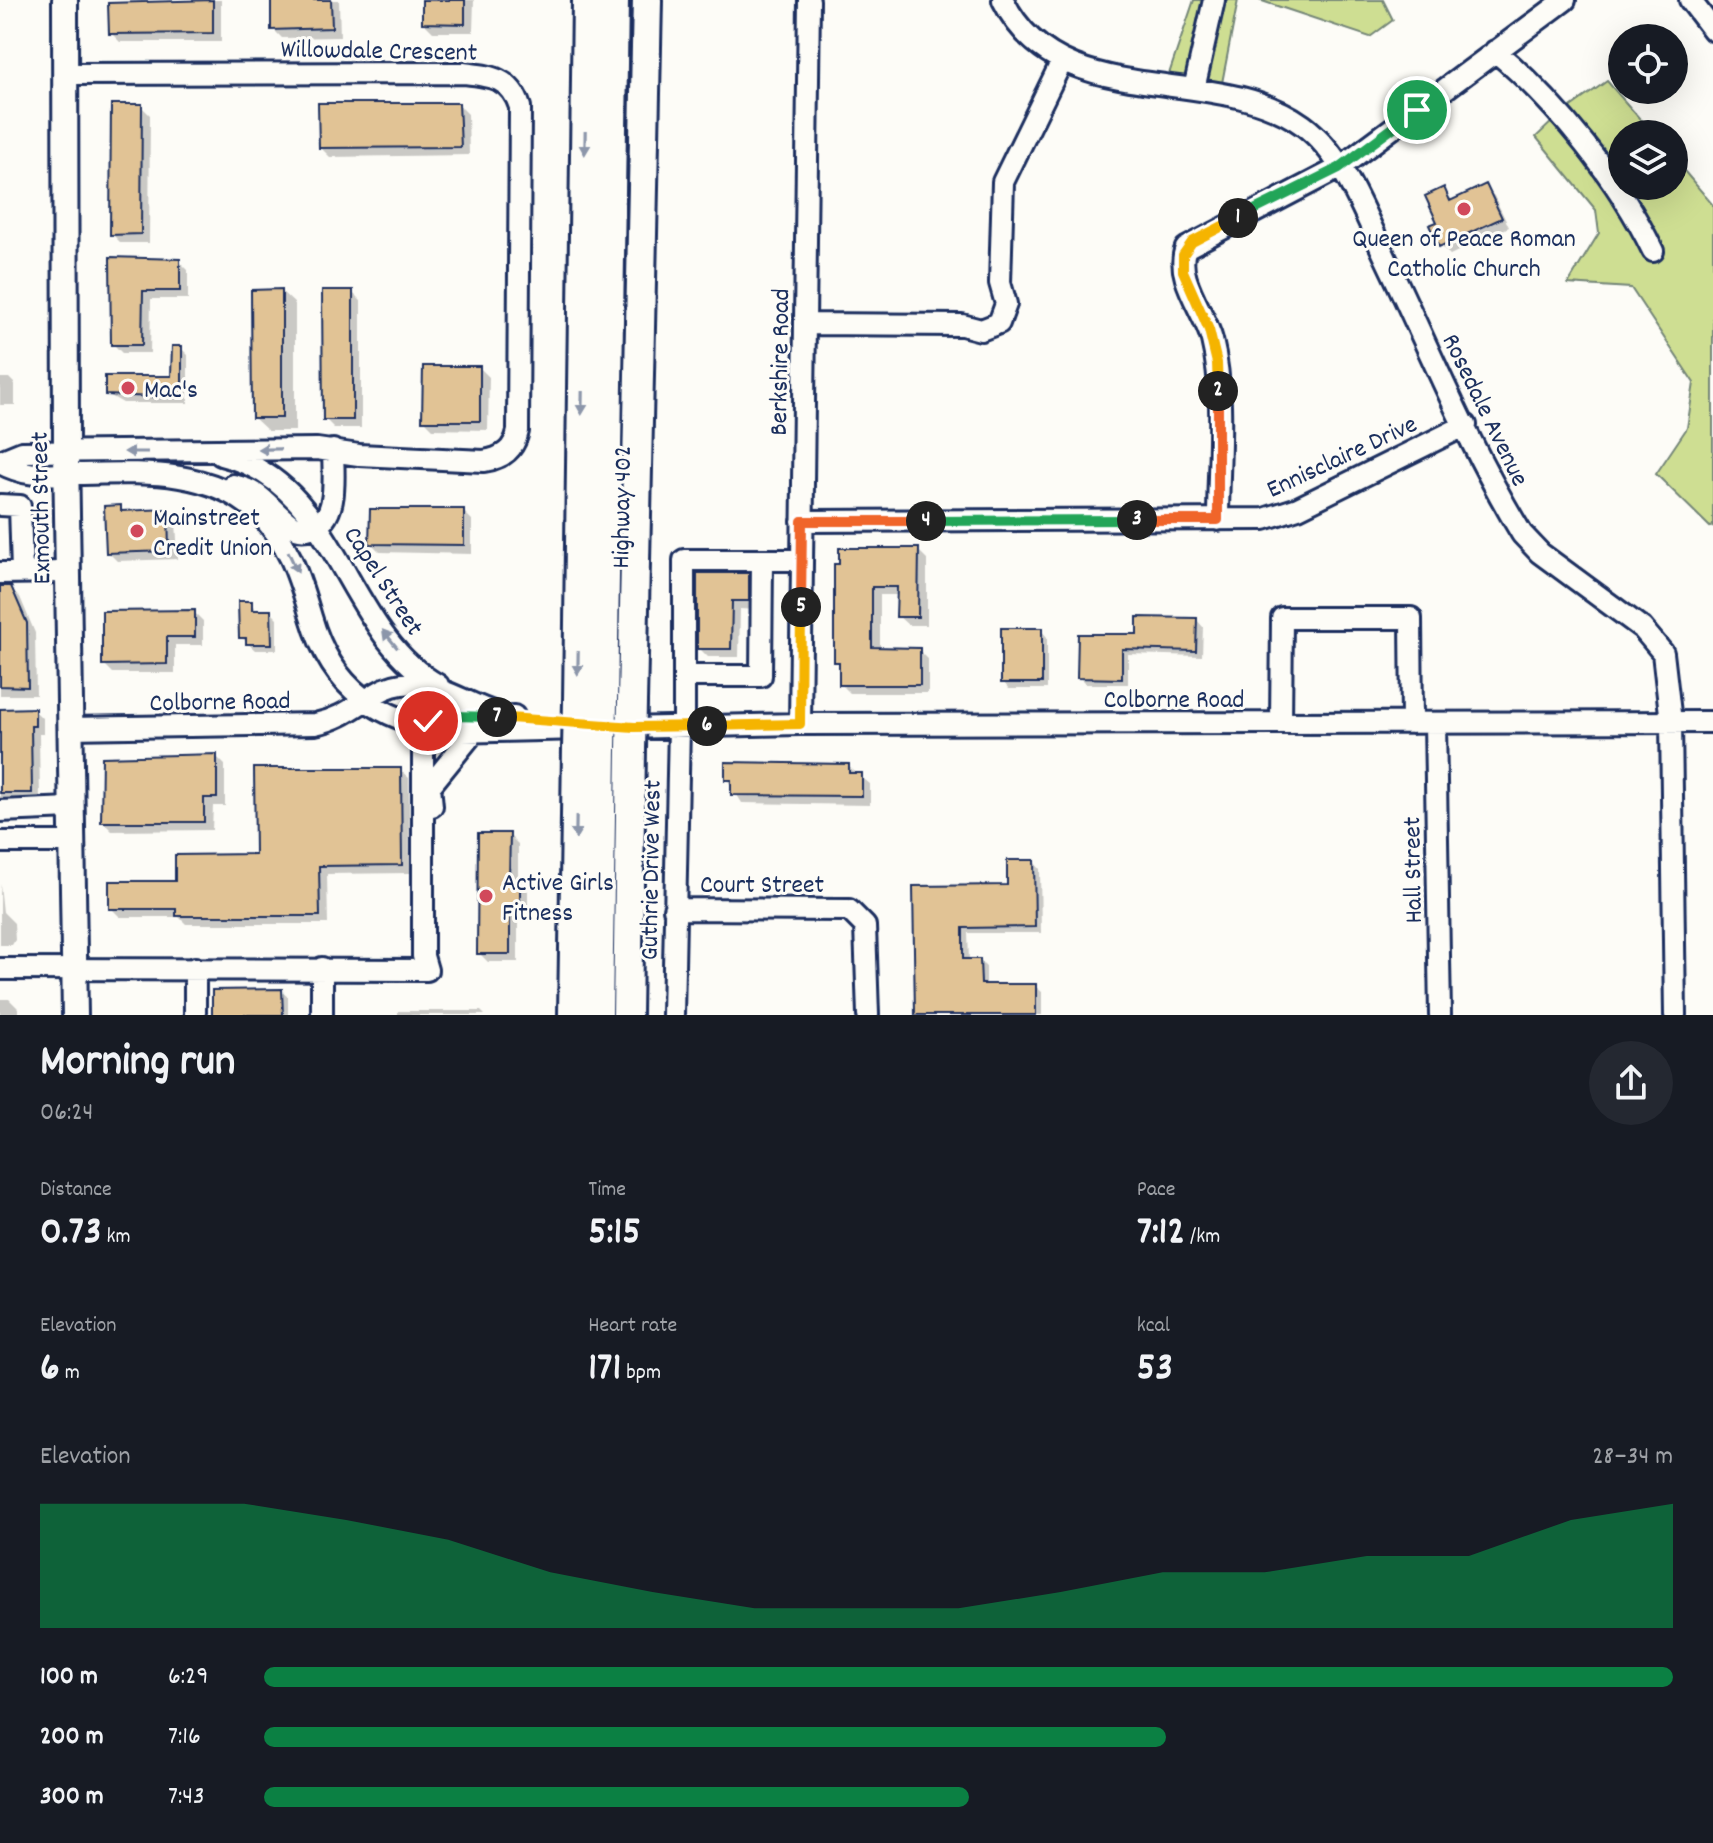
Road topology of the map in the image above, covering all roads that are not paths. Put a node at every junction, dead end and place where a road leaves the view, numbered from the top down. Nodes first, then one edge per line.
1 (65, 0) edge
2 (585, 0) edge
3 (614, 0) edge
4 (628, 0) edge
5 (647, 0) edge
6 (809, 0) edge
7 (1003, 0) edge
8 (1214, 0) edge
9 (1565, 0) edge
10 (1690, 0) edge
11 (1713, 30) edge
12 (1495, 51) junction
13 (1062, 61) junction
14 (65, 74) junction
15 (1194, 89) junction
16 (1339, 168) junction
17 (1653, 251) dead end
18 (805, 324) junction
19 (1466, 425) junction
20 (333, 450) junction
21 (205, 451) junction
22 (508, 452) joint
23 (0, 462) edge
24 (66, 463) junction
25 (193, 479) junction
26 (0, 505) edge
27 (1218, 520) junction
28 (802, 521) junction
29 (318, 525) junction
30 (762, 560) junction
31 (802, 560) junction
32 (22, 572) junction
33 (67, 572) junction
34 (0, 573) edge
35 (684, 676) junction
36 (447, 691) junction
37 (366, 701) junction
38 (514, 716) junction
39 (400, 720) junction
40 (1671, 722) junction
41 (1713, 722) edge
42 (1281, 723) junction
43 (1412, 723) junction
44 (1435, 723) junction
45 (315, 724) junction
46 (800, 724) junction
47 (610, 725) junction
48 (681, 726) junction
49 (69, 728) junction
50 (423, 728) junction
51 (473, 733) junction
52 (71, 808) junction
53 (0, 811) edge
54 (0, 842) edge
55 (72, 842) junction
56 (674, 909) junction
57 (423, 956) junction
58 (195, 968) junction
59 (322, 968) junction
60 (0, 969) edge
61 (75, 969) junction
62 (75, 1015) edge
63 (195, 1015) edge
64 (322, 1015) edge
65 (573, 1015) edge
66 (598, 1015) edge
67 (613, 1015) edge
68 (627, 1015) edge
69 (673, 1015) edge
70 (868, 1015) edge
71 (1440, 1015) edge
72 (1675, 1015) edge

1 - 14 main road, Exmouth Street
2 -> 47 highway, Highway 402
3 - 47 highway
4 - 47 highway, Highway 402
5 - 47 highway
6 - 18 street, Berkshire Road
7 - 13 street, Rosedale Avenue
8 - 15 street
9 - 12 street
10 - 11 street
12 - 16 street
12 - 17 street
13 - 15 street, Rosedale Avenue
13 - 18 street
14 - 22 street, Willowdale Crescent
14 - 24 main road, Exmouth Street
15 - 16 street, Rosedale Avenue
16 - 19 street, Rosedale Avenue
16 - 27 street
18 - 28 street, Berkshire Road
19 - 27 street, Ennisclaire Drive
19 - 40 street, Rosedale Avenue
20 -> 21 street, Capel Street
20 - 22 street, Capel Street
20 - 29 street, Capel Street
21 -> 24 street, Capel Street
21 - 29 street, Capel Street
23 - 24 street, Capel Street
24 - 25 street, Capel Street
24 - 33 main road, Exmouth Street
25 - 29 street, Capel Street
25 -> 37 street, Capel Street
26 - 32 street
27 - 28 street, Ennisclaire Drive
28 - 31 street, Berkshire Road
36 -> 29 street, Capel Street
30 - 31 street
30 - 35 street
30 - 35 street, Guthrie Drive West
31 - 46 street, Berkshire Road
32 - 33 street
32 - 34 street
33 - 49 main road, Exmouth Street
35 - 48 street, Guthrie Drive West
36 - 37 street, Colborne Road
36 - 38 street, Colborne Road
37 - 39 street, Colborne Road
37 - 45 street, Colborne Road
38 - 47 street, Colborne Road
38 - 50 street
39 - 45 street
39 - 50 street, Colborne Road
40 - 41 street, Colborne Road
40 - 44 street, Colborne Road
40 - 72 street, Rosedale Avenue
42 - 43 street, Colborne Road
42 - 43 street
42 - 46 street, Colborne Road
43 - 44 street, Colborne Road
44 - 71 street, Hall Street
45 - 49 street, Colborne Road
46 - 48 street, Colborne Road
47 - 48 street, Colborne Road
47 - 51 street, Colborne Road
47 -> 65 highway, Highway 402
47 - 66 highway
47 - 67 highway, Highway 402
47 - 68 highway
48 - 56 street, Guthrie Drive West
49 - 52 main road, Exmouth Street
50 - 51 street, Colborne Road
50 - 57 street
51 - 57 street
52 - 53 street
52 - 55 main road, Exmouth Street
54 - 55 street
55 - 61 main road, Exmouth Street
56 - 69 street, Guthrie Drive West
56 - 70 street, Court Street
57 - 59 street
58 - 59 street
58 - 61 street
58 - 63 street
59 - 64 street
60 - 61 street
61 - 62 main road, Exmouth Street

